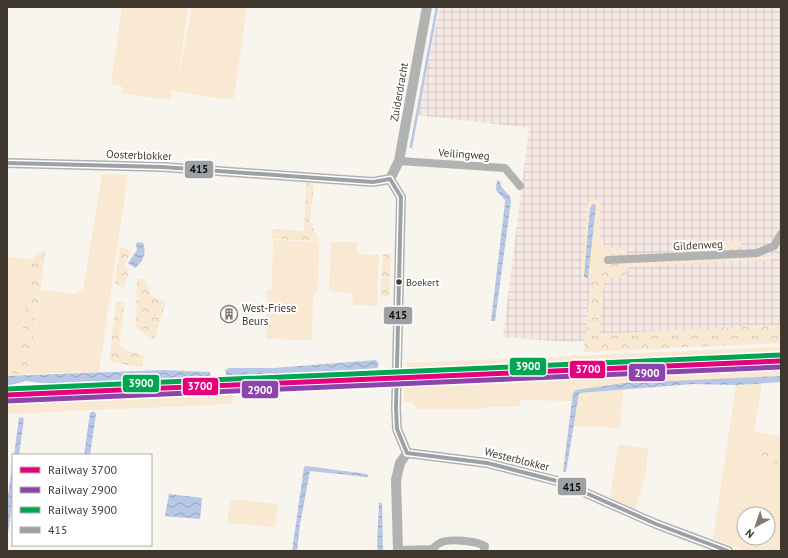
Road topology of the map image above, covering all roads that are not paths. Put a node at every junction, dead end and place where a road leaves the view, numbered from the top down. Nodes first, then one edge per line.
1 (427, 7) edge
2 (399, 160) junction
3 (7, 163) edge
4 (390, 179) junction
5 (520, 186) dead end
6 (781, 234) edge
7 (608, 260) dead end
8 (407, 453) junction
9 (398, 550) edge
10 (433, 550) edge
11 (484, 551) edge
12 (728, 551) edge

1 - 2 street, Zuiderdracht
2 - 4 street, Zuiderdracht
2 - 5 street, Veilingweg
3 - 4 street, Oosterblokker
4 - 8 street
6 - 7 street, Gildenweg
8 - 9 street
8 - 12 street, Westerblokker
9 - 10 street
10 - 11 street

